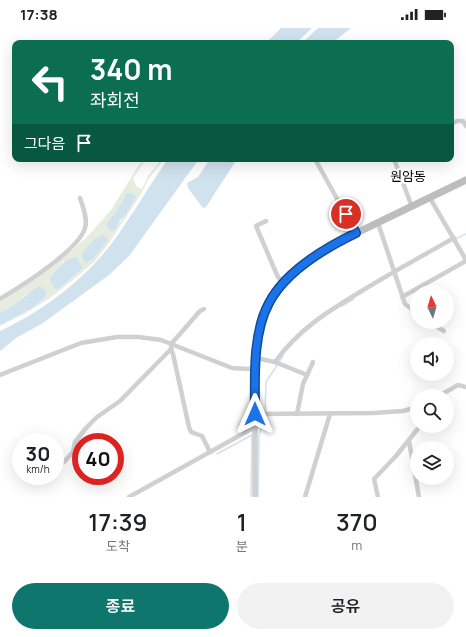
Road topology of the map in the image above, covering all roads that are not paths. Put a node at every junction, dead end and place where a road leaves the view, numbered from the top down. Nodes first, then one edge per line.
1 (454, 122) edge
2 (466, 126) edge
3 (317, 162) edge
4 (395, 162) edge
5 (466, 180) edge
6 (80, 198) dead end
7 (430, 198) junction
8 (412, 207) junction
9 (266, 220) dead end
10 (378, 223) junction
11 (356, 233) junction
12 (454, 238) junction
13 (466, 260) edge
14 (394, 271) junction
15 (284, 283) junction
16 (402, 297) junction
17 (0, 299) edge
18 (410, 308) edge
19 (204, 309) dead end
20 (441, 329) edge
21 (444, 331) dead end
22 (172, 346) junction
23 (257, 354) junction
24 (275, 362) junction
25 (313, 362) dead end
26 (255, 368) junction
27 (0, 375) edge
28 (307, 375) junction
29 (466, 387) edge
30 (452, 389) edge
31 (410, 409) edge
32 (255, 414) junction
33 (297, 414) junction
34 (330, 414) junction
35 (255, 427) junction
36 (414, 433) edge
37 (409, 440) junction
38 (210, 452) junction
39 (64, 462) edge
40 (129, 497) edge
41 (255, 497) edge
42 (305, 497) edge
43 (378, 497) edge
44 (419, 497) edge

1 - 2 street
3 - 11 street
4 - 8 street
5 - 7 main road
6 - 17 street
7 - 8 main road
7 - 12 street
8 - 10 main road
9 - 15 street
10 - 11 main road
10 - 14 street
11 - 15 main road
12 - 13 street
12 - 14 street
13 - 16 street
14 - 16 street
14 - 24 street
15 - 23 main road
16 - 18 street
19 - 22 street
20 - 21 street
22 - 26 street
22 - 27 street
22 - 38 street
22 - 39 street
23 - 24 street
23 - 26 street
24 - 28 street
25 - 28 street
26 - 32 street
28 - 33 street
29 - 30 street
31 - 34 street
32 - 33 street
32 - 35 street
33 - 34 street
34 - 42 street
35 - 38 street
35 - 41 street
36 - 37 street
37 - 43 street
37 - 44 street
38 - 40 street

